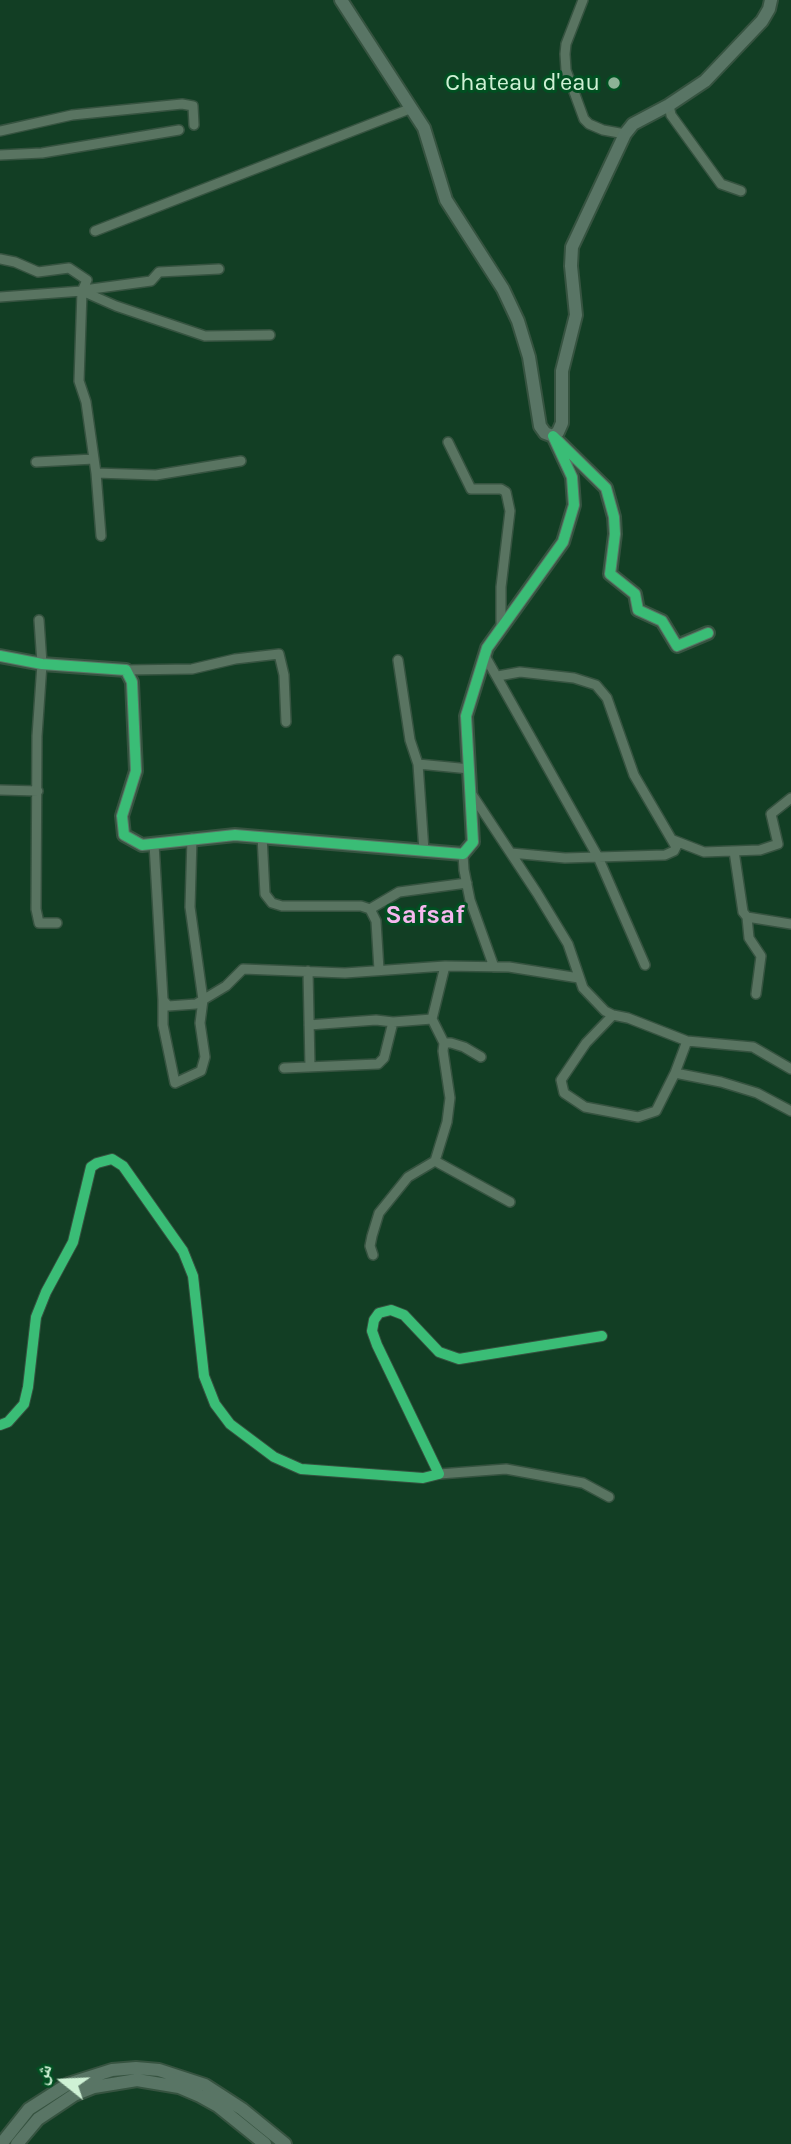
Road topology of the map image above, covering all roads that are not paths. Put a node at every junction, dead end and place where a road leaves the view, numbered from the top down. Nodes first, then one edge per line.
1 (341, 0) edge
2 (583, 0) edge
3 (771, 0) edge
4 (669, 105) junction
5 (412, 108) junction
6 (194, 125) dead end
7 (179, 130) dead end
8 (0, 131) edge
9 (625, 134) junction
10 (0, 155) edge
11 (741, 191) dead end
12 (94, 231) dead end
13 (0, 259) edge
14 (219, 269) dead end
15 (82, 291) junction
16 (0, 297) edge
17 (270, 335) dead end
18 (552, 436) junction
19 (448, 443) dead end
20 (94, 459) junction
21 (241, 461) dead end
22 (36, 462) dead end
23 (96, 473) junction
24 (101, 536) dead end
25 (40, 620) dead end
26 (500, 628) junction
27 (708, 633) dead end
28 (0, 656) edge
29 (485, 656) junction
30 (398, 660) dead end
31 (42, 664) junction
32 (126, 670) junction
33 (498, 676) junction
34 (286, 722) dead end
35 (418, 764) junction
36 (470, 769) junction
37 (0, 790) edge
38 (38, 791) junction
39 (471, 793) junction
40 (791, 798) edge
41 (262, 836) junction
42 (192, 838) junction
43 (673, 840) junction
44 (154, 844) junction
45 (424, 851) junction
46 (734, 851) junction
47 (511, 853) junction
48 (463, 854) junction
49 (598, 857) junction
50 (467, 883) junction
51 (370, 909) junction
52 (747, 917) junction
53 (57, 923) dead end
54 (791, 924) edge
55 (645, 965) dead end
56 (445, 966) junction
57 (494, 967) junction
58 (379, 970) junction
59 (309, 971) junction
60 (579, 978) junction
61 (756, 994) dead end
62 (163, 1000) junction
63 (203, 1000) junction
64 (613, 1015) junction
65 (432, 1019) junction
66 (393, 1022) junction
67 (309, 1025) junction
68 (687, 1041) junction
69 (444, 1043) junction
70 (481, 1057) dead end
71 (310, 1067) junction
72 (789, 1067) edge
73 (284, 1068) dead end
74 (675, 1073) junction
75 (791, 1111) edge
76 (435, 1161) junction
77 (510, 1202) dead end
78 (373, 1255) dead end
79 (602, 1336) dead end
80 (0, 1425) edge
81 (439, 1474) junction
82 (608, 1497) dead end
83 (1, 2144) edge
84 (17, 2144) edge
85 (265, 2144) edge
86 (285, 2144) edge

1 - 5 main road
2 - 9 street
3 - 4 main road
4 - 9 main road
4 - 11 street
5 - 12 street
5 - 18 main road
6 - 8 street
7 - 10 street
9 - 18 main road
13 - 15 street
14 - 15 street
15 - 16 street
15 - 17 street
15 - 20 street
18 - 26 main road
18 - 27 main road
19 - 26 street
20 - 22 street
20 - 23 street
21 - 23 street
23 - 24 street
25 - 31 street
26 - 29 main road
28 - 31 main road
29 - 33 street
29 - 36 main road
30 - 35 street
31 - 32 main road
31 - 38 street
32 - 34 street
32 - 44 main road
33 - 43 street
33 - 49 street
35 - 36 street
35 - 45 street
36 - 39 main road
37 - 38 street
38 - 53 street
39 - 47 street
39 - 48 main road
40 - 46 street
41 - 42 main road
41 - 45 main road
41 - 51 street
42 - 44 main road
42 - 63 street
43 - 46 street
43 - 49 street
44 - 62 street
45 - 48 main road
46 - 52 street
47 - 49 street
47 - 60 street
48 - 50 street
49 - 55 street
50 - 51 street
50 - 57 street
51 - 58 street
52 - 54 street
52 - 61 street
56 - 57 street
56 - 58 street
56 - 65 street
57 - 60 street
58 - 59 street
59 - 63 street
59 - 67 street
60 - 64 street
62 - 63 street
62 - 63 street
64 - 68 street
64 - 74 street
65 - 66 street
65 - 69 street
66 - 67 street
66 - 71 street
67 - 71 street
68 - 72 street
68 - 74 street
69 - 70 street
69 - 76 street
71 - 73 street
74 - 75 street
76 - 77 street
76 - 78 street
79 - 81 street
80 - 81 street
81 - 82 street
83 - 86 main road
84 - 85 main road

